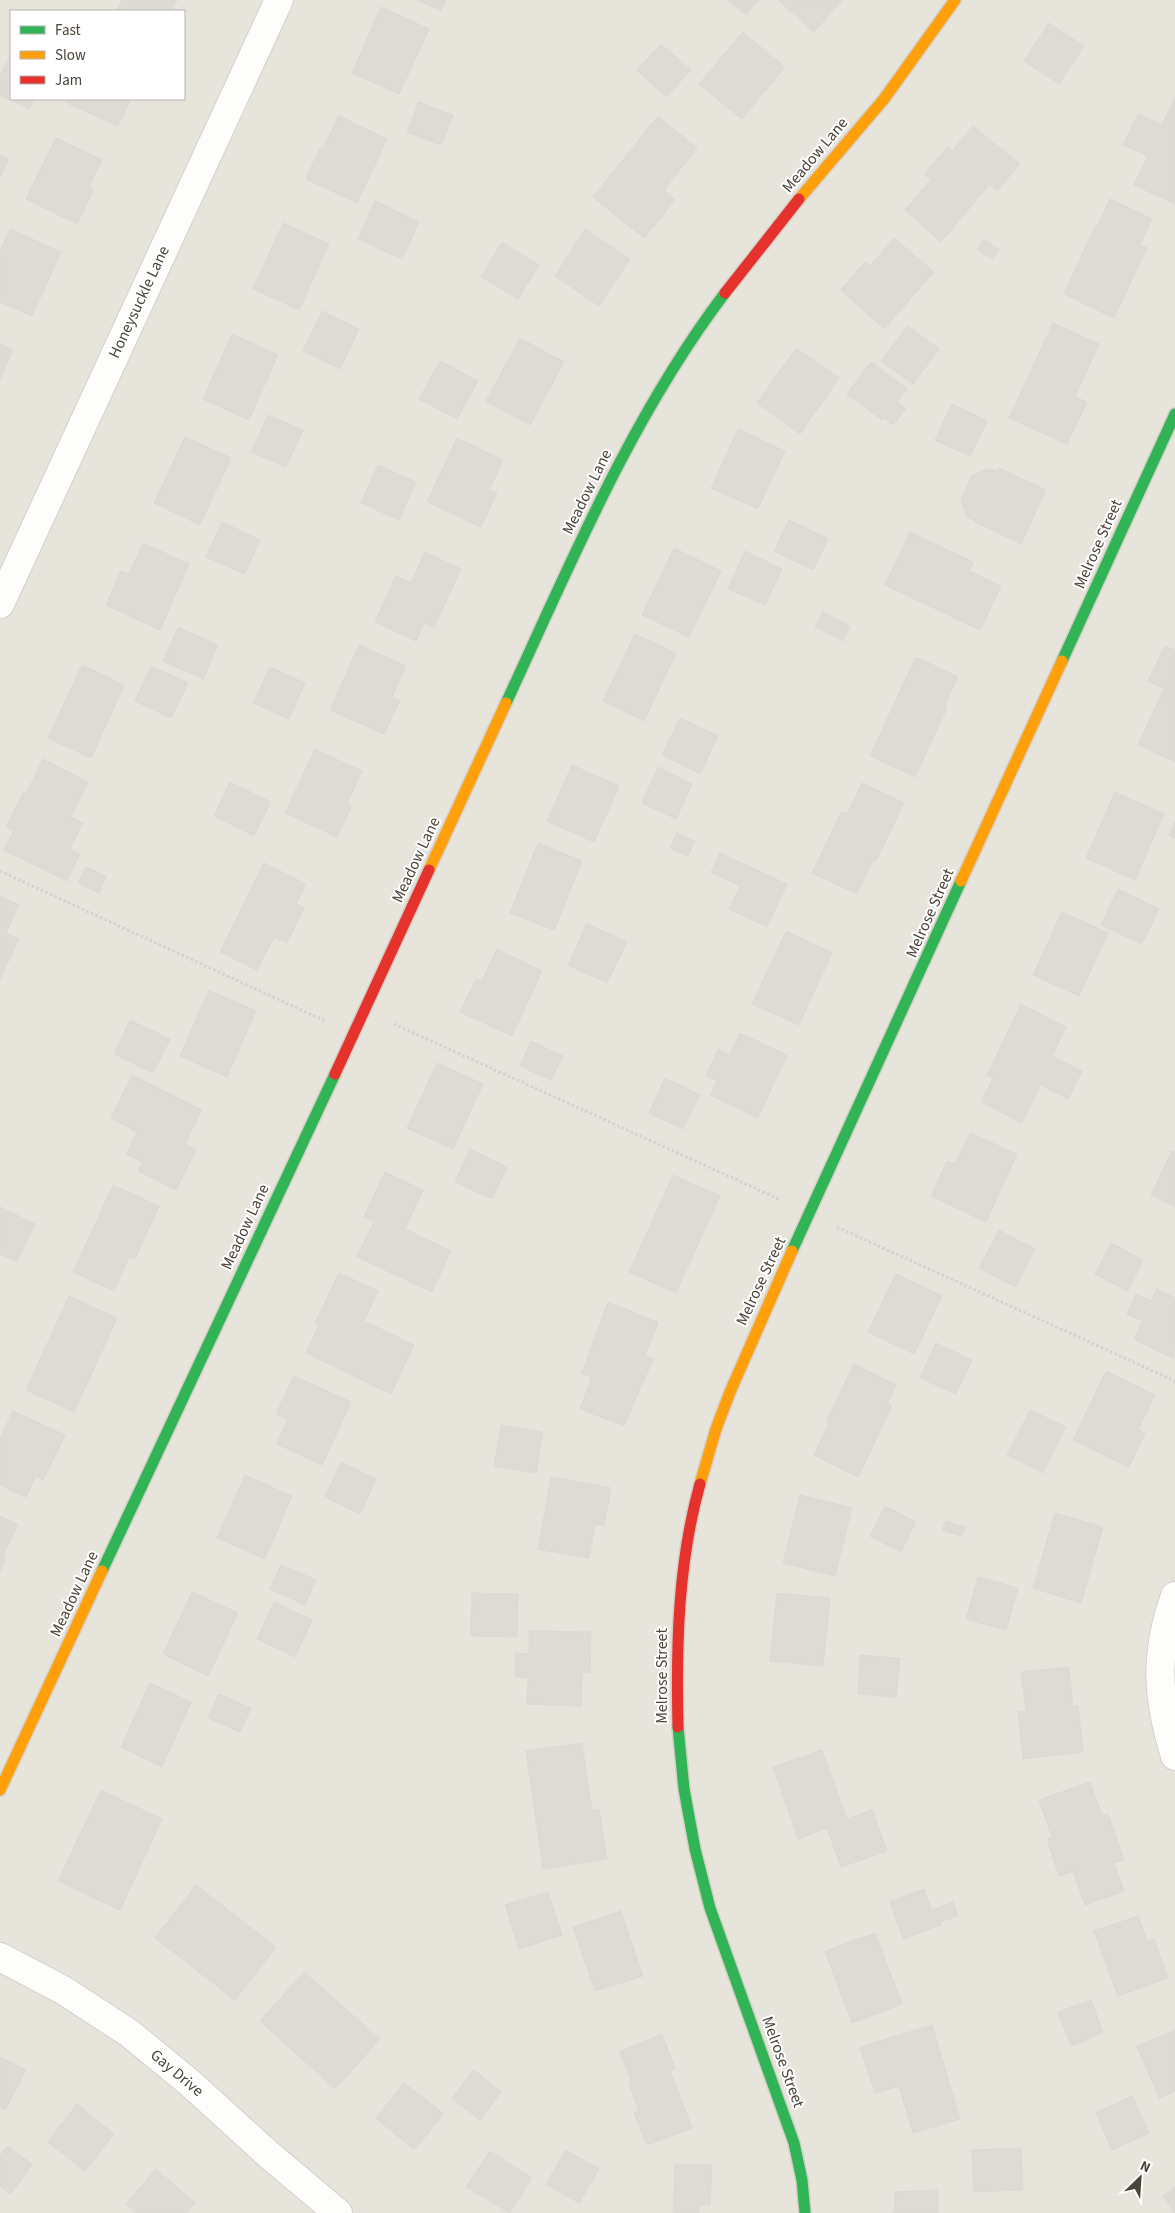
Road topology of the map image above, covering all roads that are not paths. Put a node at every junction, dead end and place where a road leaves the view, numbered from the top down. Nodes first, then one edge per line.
1 (279, 0) edge
2 (955, 0) edge
3 (1175, 414) edge
4 (0, 604) edge
5 (1175, 1596) edge
6 (1175, 1756) edge
7 (0, 1790) edge
8 (0, 1957) edge
9 (338, 2213) edge
10 (805, 2213) edge

1 - 4 street, Honeysuckle Lane
2 - 7 street, Meadow Lane
3 - 10 street, Melrose Street
5 - 6 street
8 - 9 street, Gay Drive

